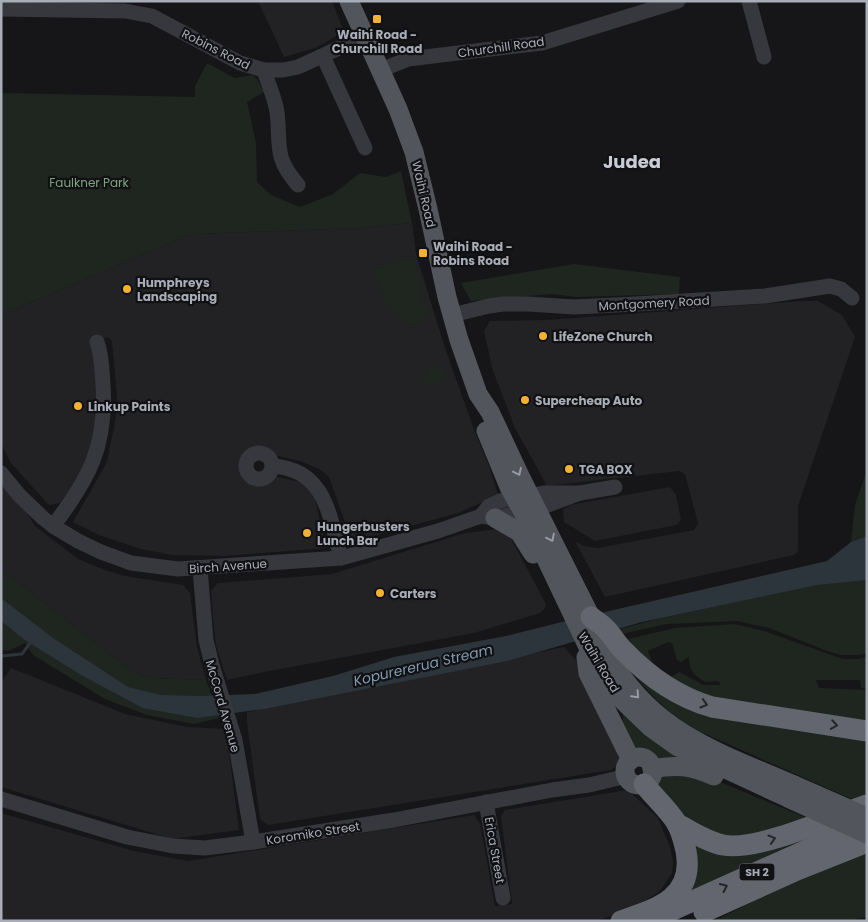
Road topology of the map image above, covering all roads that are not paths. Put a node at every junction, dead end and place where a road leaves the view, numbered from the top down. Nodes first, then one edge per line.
1 (349, 1) edge
2 (678, 1) edge
3 (749, 1) edge
4 (102, 6) edge
5 (1, 9) edge
6 (365, 36) junction
7 (323, 56) junction
8 (764, 57) dead end
9 (264, 70) junction
10 (381, 70) junction
11 (366, 148) dead end
12 (298, 185) dead end
13 (852, 298) dead end
14 (452, 315) junction
15 (97, 342) dead end
16 (273, 466) dead end
17 (1, 473) edge
18 (615, 487) dead end
19 (526, 504) junction
20 (488, 517) junction
21 (53, 526) junction
22 (341, 558) junction
23 (200, 569) junction
24 (556, 581) junction
25 (582, 611) junction
26 (599, 640) junction
27 (621, 699) junction
28 (867, 731) edge
29 (617, 734) junction
30 (638, 772) junction
31 (784, 791) junction
32 (1, 799) edge
33 (486, 802) junction
34 (867, 805) edge
35 (867, 818) edge
36 (677, 824) junction
37 (867, 826) edge
38 (867, 834) edge
39 (252, 842) junction
40 (867, 842) edge
41 (503, 898) dead end
42 (621, 921) edge
43 (648, 921) edge
44 (683, 921) edge

1 - 6 main road, Waihi Road
2 - 10 street, Churchill Road
3 - 8 street
4 - 5 street, Robins Road
4 - 9 street, Robins Road
6 - 7 street, Robins Road
6 - 10 main road, Waihi Road
7 - 9 street, Robins Road
7 - 11 street
9 - 12 street
10 - 14 main road, Waihi Road
13 - 14 street, Montgomery Road
14 - 19 main road, Waihi Road
15 - 21 street
16 - 22 street
17 - 21 street, Birch Avenue
18 - 19 street, Birch Avenue
19 - 20 street, Birch Avenue
19 - 24 main road, Waihi Road
19 -> 25 main road, Waihi Road
20 - 22 street, Birch Avenue
20 - 24 main road
21 - 23 street, Birch Avenue
22 - 23 street, Birch Avenue
23 - 39 street, McCord Avenue
24 - 25 main road, Waihi Road
25 - 26 highway
26 - 27 main road, Waihi Road
26 -> 28 highway
26 - 29 main road
26 -> 31 main road, Waihi Road
27 - 29 main road
27 - 31 main road, Waihi Road
29 - 30 main road
30 - 31 main road
30 - 33 street, Koromiko Street
30 - 36 highway
31 - 35 main road, Waihi Road, bridge
31 - 38 main road, Waihi Road, bridge
32 - 39 street, Koromiko Street
33 - 39 street, Koromiko Street
33 - 41 street, Erica Street
36 -> 34 highway
36 - 42 highway
43 -> 37 highway, SH 2
40 - 44 highway, SH 2

